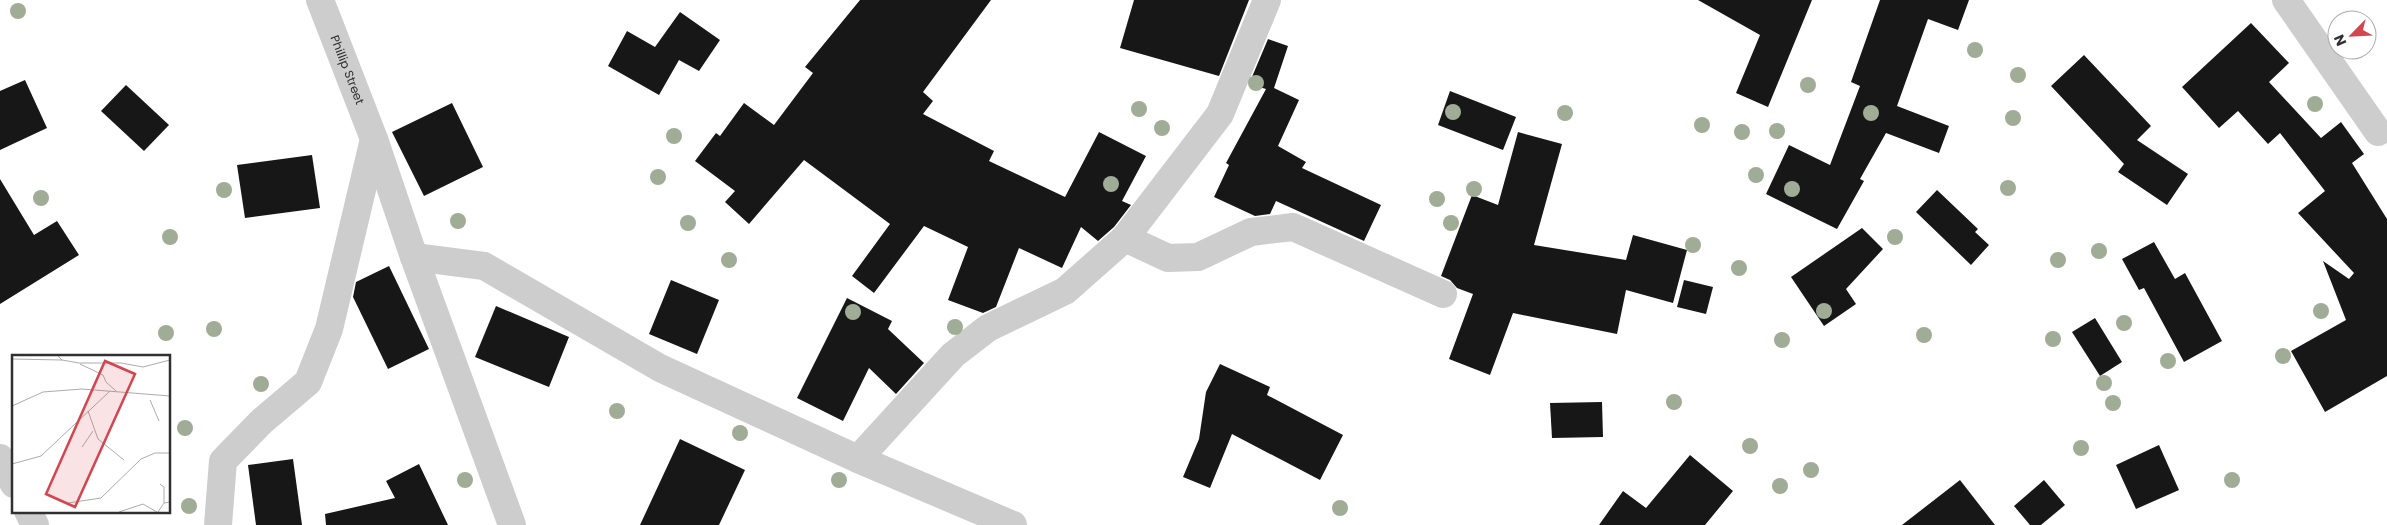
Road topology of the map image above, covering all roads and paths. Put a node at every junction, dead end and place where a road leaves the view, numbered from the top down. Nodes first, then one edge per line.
1 (320, 0) edge
2 (1267, 0) edge
3 (2286, 0) edge
4 (2378, 132) dead end
5 (374, 139) junction
6 (1125, 238) junction
7 (414, 257) junction
8 (1443, 294) dead end
9 (0, 458) edge
10 (858, 459) junction
11 (12, 480) edge
12 (28, 512) edge
13 (35, 525) edge
14 (218, 525) edge
15 (512, 525) edge
16 (1013, 525) edge

1 - 5 street, Phillip Street
2 - 6 street
3 - 4 street
5 - 7 street, Phillip Street
5 - 14 street
6 - 8 street
6 - 10 street
7 - 10 street
7 - 15 street, Phillip Street
9 - 11 street
10 - 16 street
12 - 13 street

